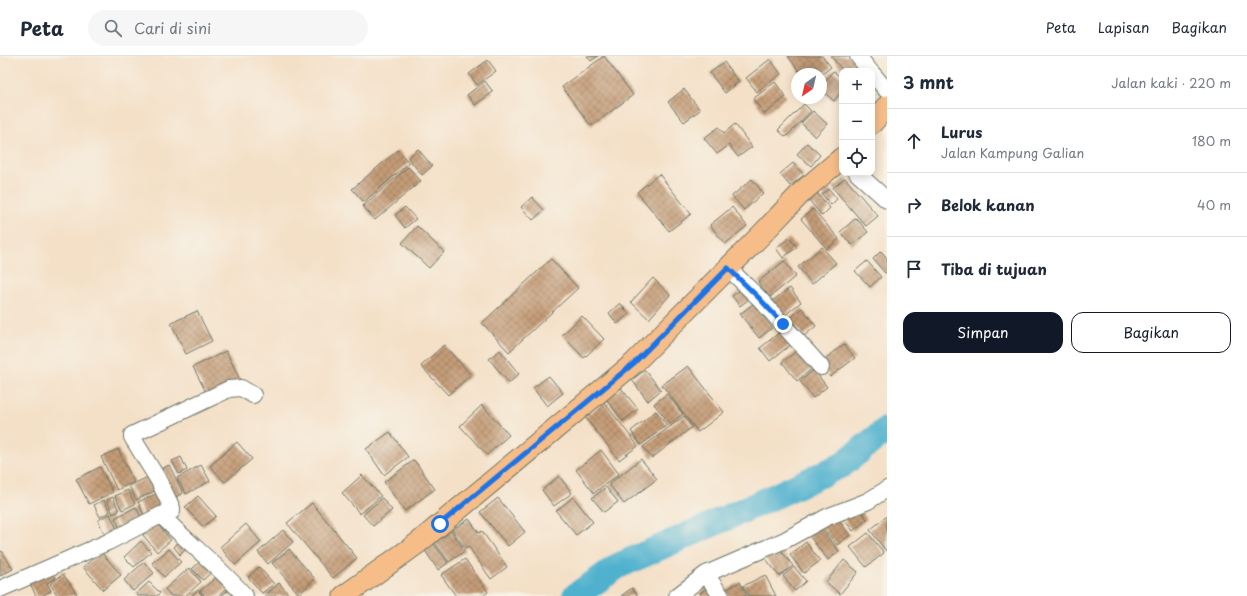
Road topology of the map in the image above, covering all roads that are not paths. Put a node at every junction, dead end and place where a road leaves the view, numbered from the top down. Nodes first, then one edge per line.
1 (858, 56) edge
2 (868, 68) edge
3 (875, 77) edge
4 (887, 91) edge
5 (887, 106) edge
6 (875, 120) edge
7 (839, 161) edge
8 (860, 176) edge
9 (887, 200) edge
10 (728, 268) junction
11 (821, 367) dead end
12 (253, 394) dead end
13 (887, 489) edge
14 (161, 516) junction
15 (706, 574) junction
16 (0, 589) edge
17 (245, 596) edge
18 (344, 596) edge
19 (677, 596) edge
20 (721, 596) edge

1 - 2 street
3 - 4 street
5 - 6 main road
7 - 10 main road
8 - 9 street
10 - 11 street
10 - 18 main road
12 - 14 street
13 - 15 street
14 - 16 street
14 - 17 street
15 - 19 street
15 - 20 street

